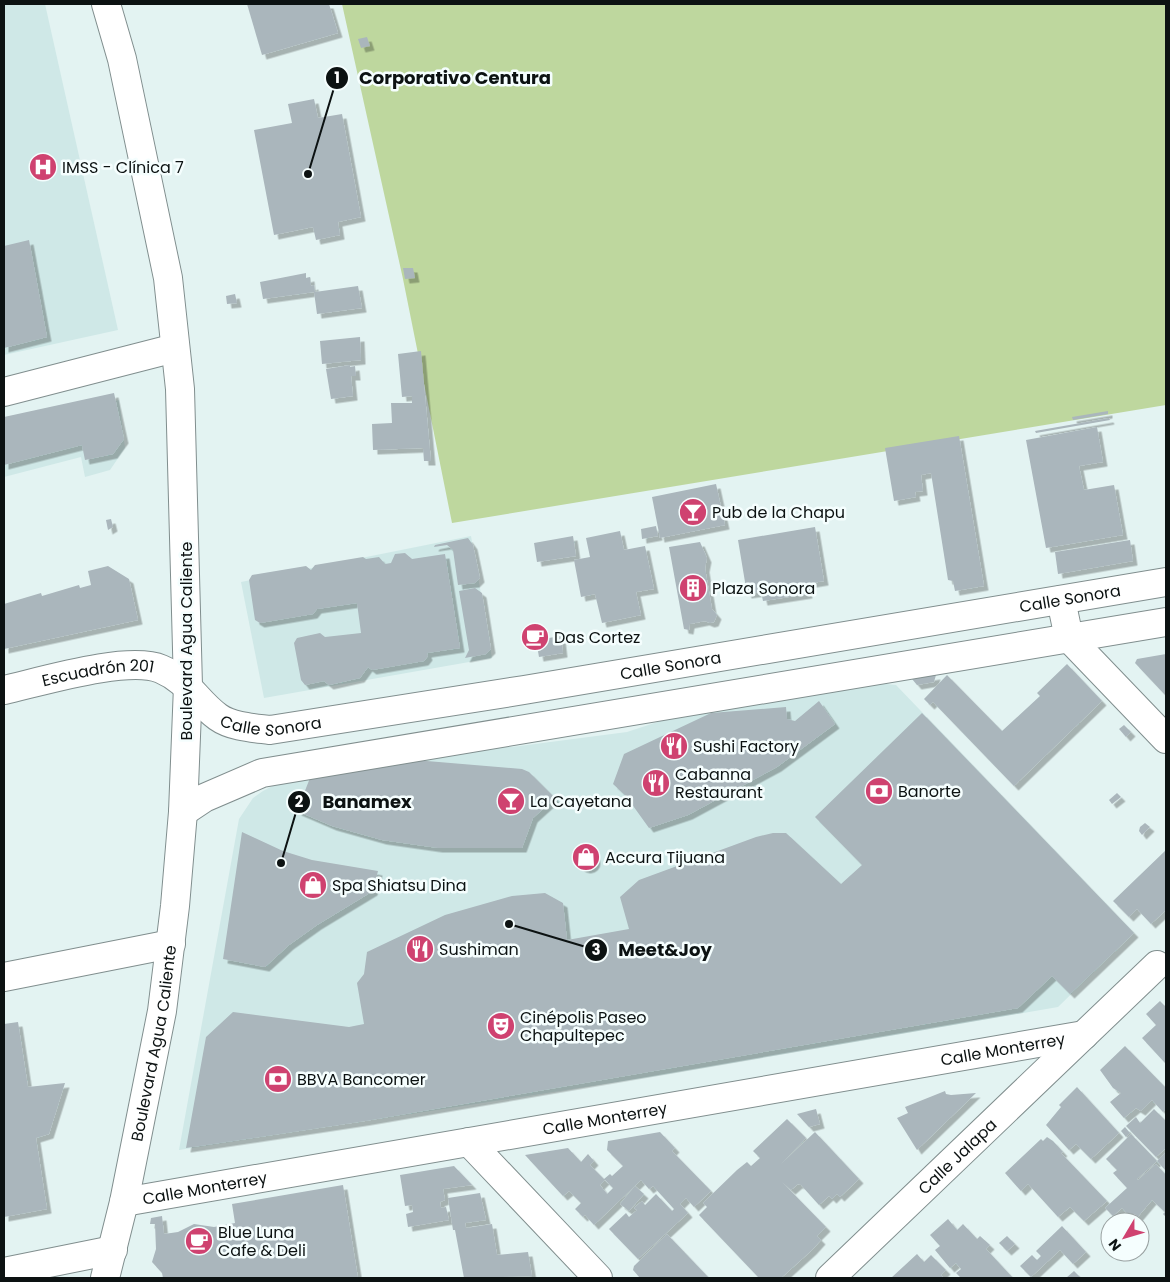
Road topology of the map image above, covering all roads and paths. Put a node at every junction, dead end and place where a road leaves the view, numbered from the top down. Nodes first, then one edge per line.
1 (106, 4) edge
2 (175, 348) junction
3 (4, 392) edge
4 (1166, 582) edge
5 (1061, 600) junction
6 (1166, 622) edge
7 (1069, 638) junction
8 (188, 686) junction
9 (4, 690) edge
10 (1166, 739) edge
11 (183, 812) junction
12 (171, 944) junction
13 (1157, 965) dead end
14 (4, 977) edge
15 (1084, 1035) junction
16 (469, 1142) junction
17 (124, 1202) junction
18 (113, 1250) junction
19 (4, 1272) edge
20 (105, 1278) edge
21 (598, 1278) edge
22 (830, 1278) edge

1 - 2 street, Boulevard Agua Caliente
2 - 3 street
2 - 8 street, Boulevard Agua Caliente
4 - 5 street, Calle Sonora
5 - 7 street
5 - 8 street, Calle Sonora
6 - 7 street
7 - 10 street
7 - 11 street
8 - 9 street, Escuadrón 201
8 - 11 street, Boulevard Agua Caliente
11 - 12 street, Boulevard Agua Caliente
12 - 14 street
12 - 17 street, Boulevard Agua Caliente
13 - 15 street, Calle Jalapa
15 - 16 street, Calle Monterrey
15 - 22 street, Calle Jalapa
16 - 17 street, Calle Monterrey
16 - 21 street
17 - 18 street, Boulevard Agua Caliente
18 - 19 street
18 - 20 street, Boulevard Agua Caliente

